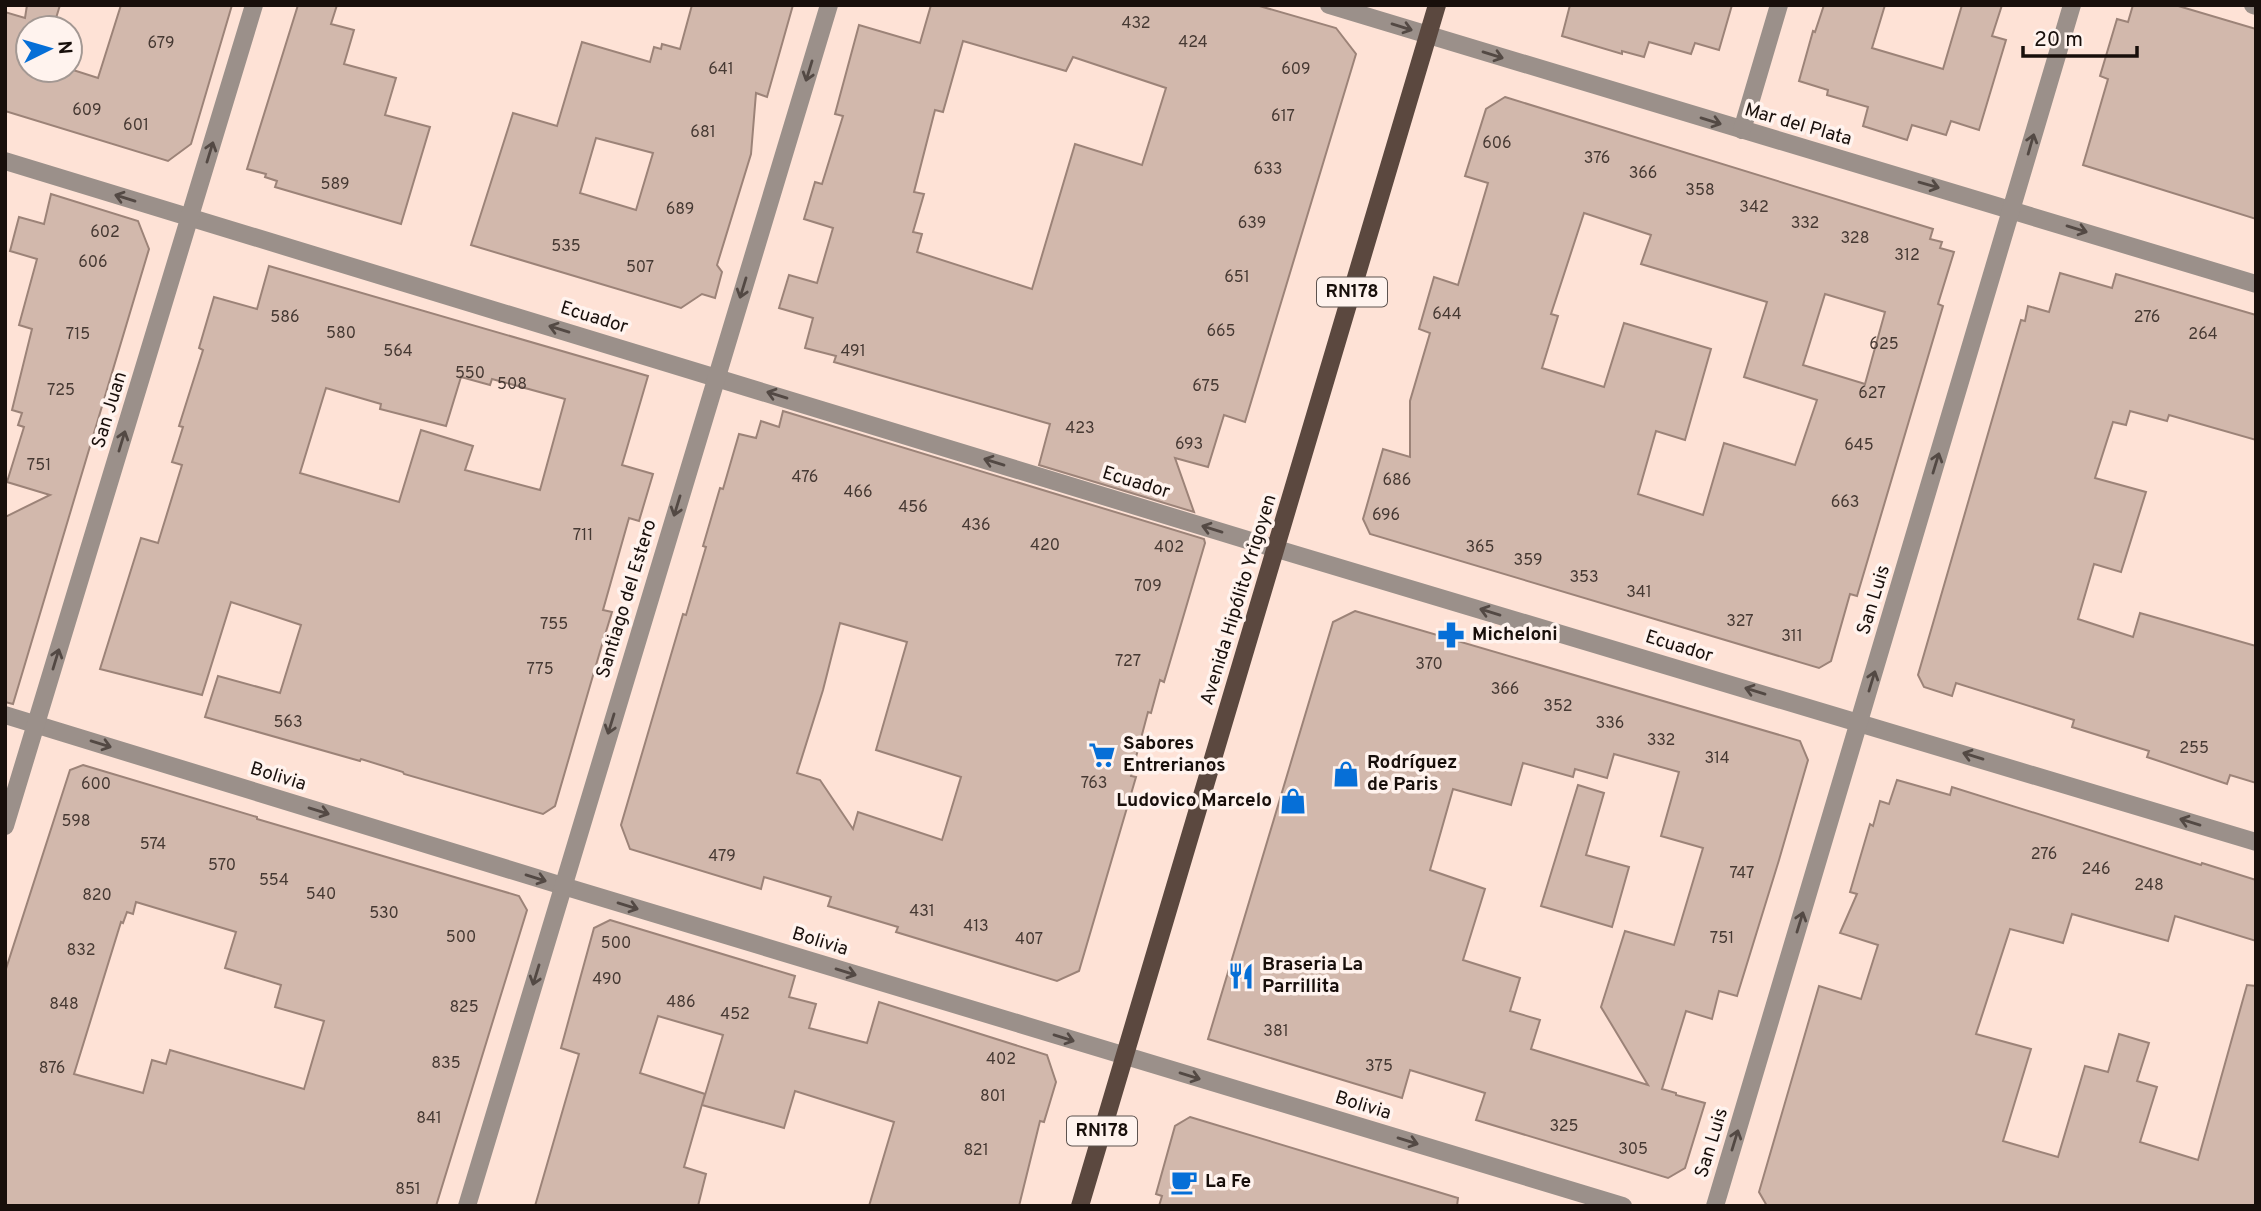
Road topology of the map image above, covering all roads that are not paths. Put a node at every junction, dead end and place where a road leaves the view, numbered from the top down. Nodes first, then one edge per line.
1 (254, 5) edge
2 (829, 5) edge
3 (1329, 5) edge
4 (1437, 5) edge
5 (1779, 5) edge
6 (2072, 5) edge
7 (1428, 35) junction
8 (1742, 130) junction
9 (5, 161) edge
10 (2012, 209) junction
11 (190, 217) junction
12 (2256, 284) edge
13 (716, 377) junction
14 (1277, 548) junction
15 (5, 715) edge
16 (1860, 722) junction
17 (36, 724) junction
18 (5, 826) edge
19 (2256, 842) edge
20 (563, 887) junction
21 (1125, 1056) junction
22 (467, 1206) edge
23 (1080, 1206) edge
24 (1623, 1206) edge
25 (1715, 1206) edge

11 -> 1 street, San Juan
2 -> 13 street, Santiago del Estero
3 -> 7 street, Mar del Plata
4 - 7 main road, Avenida Hipólito Yrigoyen / RN178
5 - 8 street
10 -> 6 street, San Luis
7 -> 8 street, Mar del Plata
7 - 14 main road, Avenida Hipólito Yrigoyen / RN178
8 -> 10 street, Mar del Plata
11 -> 9 street, Ecuador
10 -> 12 street, Mar del Plata
16 -> 10 street, San Luis
13 -> 11 street, Ecuador
17 -> 11 street, San Juan
14 -> 13 street, Ecuador
13 -> 20 street, Santiago del Estero
16 -> 14 street, Ecuador
14 - 21 main road, Avenida Hipólito Yrigoyen / RN178
15 - 17 street, Bolivia
19 -> 16 street, Ecuador
25 -> 16 street, San Luis
17 - 18 street, San Juan
17 -> 20 street, Bolivia
20 -> 21 street, Bolivia
20 -> 22 street, Santiago del Estero
21 - 23 main road, Avenida Hipólito Yrigoyen / RN178
21 -> 24 street, Bolivia

